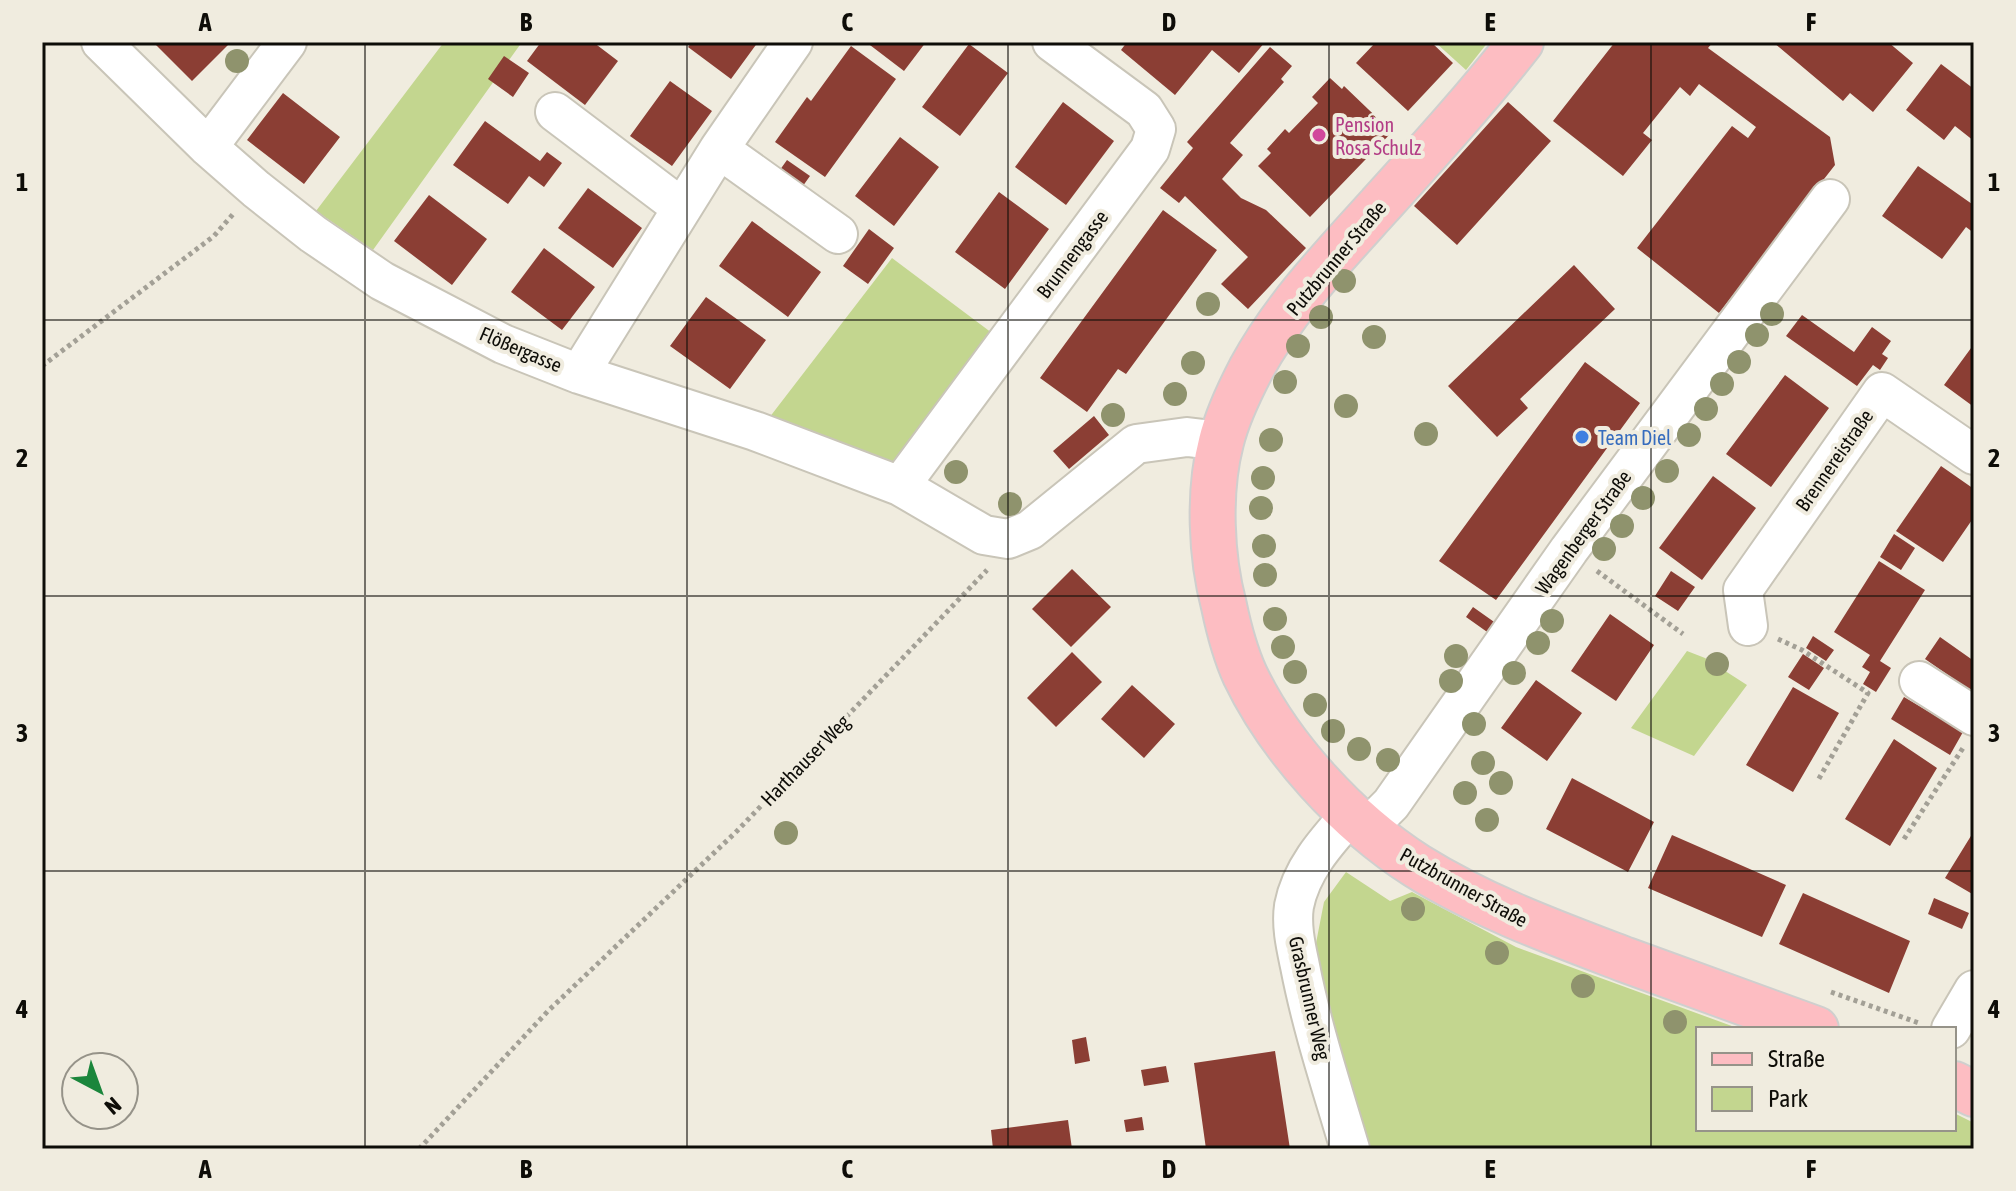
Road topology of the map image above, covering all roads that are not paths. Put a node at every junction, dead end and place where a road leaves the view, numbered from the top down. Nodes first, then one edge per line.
1 (101, 42) edge
2 (287, 42) edge
3 (793, 42) edge
4 (1052, 42) edge
5 (1521, 42) edge
6 (555, 112) dead end
7 (208, 147) junction
8 (719, 149) junction
9 (1830, 199) dead end
10 (682, 208) junction
11 (838, 234) dead end
12 (579, 374) junction
13 (1221, 441) junction
14 (1974, 455) edge
15 (900, 486) junction
16 (1748, 626) road end
17 (1919, 681) dead end
18 (1970, 729) edge
19 (1359, 821) junction
20 (1974, 990) edge
21 (1818, 1008) edge
22 (1936, 1026) edge
23 (1956, 1085) edge
24 (1974, 1094) edge
25 (1350, 1149) edge

1 - 7 street, Flößergasse
2 - 7 street
3 - 8 street
4 - 15 street, Brunnengasse
5 - 13 main road, Putzbrunner Straße
6 - 10 street
7 - 12 street, Flößergasse
8 - 10 street
8 - 11 street
9 - 19 street, Wagenberger Straße
10 - 12 street
12 - 15 street, Flößergasse
13 - 15 street, Flößergasse
13 - 19 main road, Putzbrunner Straße
14 - 16 street, Brennereistraße
17 - 18 street
19 - 21 main road, Putzbrunner Straße
19 - 25 street, Grasbrunner Weg
20 - 22 street
23 - 24 main road

